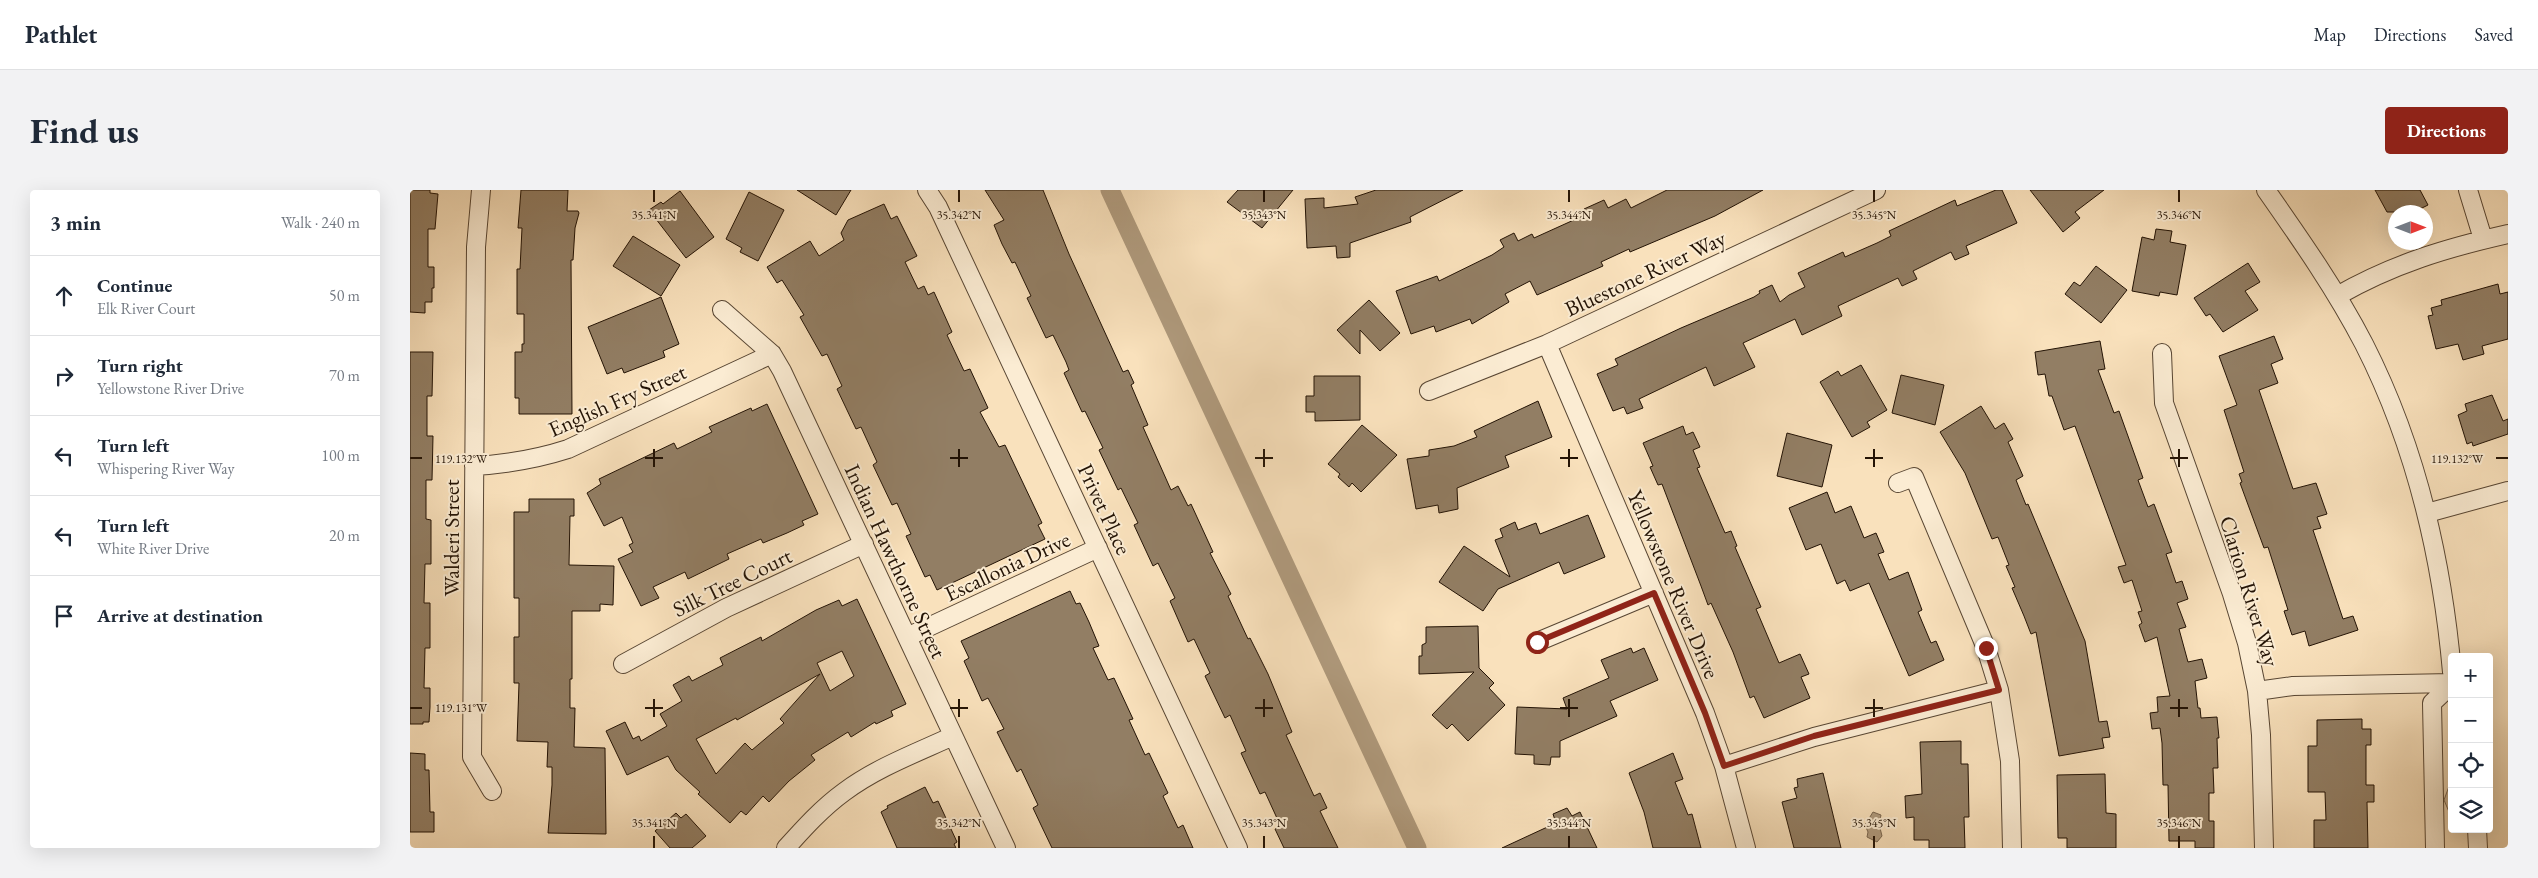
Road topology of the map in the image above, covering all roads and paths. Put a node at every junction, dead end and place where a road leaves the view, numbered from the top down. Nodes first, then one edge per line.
1 (481, 190) edge
2 (928, 190) edge
3 (1876, 190) edge
4 (2266, 190) edge
5 (2468, 190) edge
6 (2508, 234) edge
7 (2484, 239) junction
8 (2337, 296) junction
9 (722, 310) dead end
10 (1547, 344) junction
11 (2162, 353) dead end
12 (772, 354) junction
13 (1429, 391) dead end
14 (474, 466) junction
15 (1898, 483) dead end
16 (2508, 492) edge
17 (2427, 513) junction
18 (864, 544) junction
19 (1098, 548) junction
20 (1654, 593) junction
21 (907, 637) junction
22 (1537, 642) dead end
23 (2450, 653) edge
24 (623, 664) dead end
25 (2448, 683) edge
26 (2448, 687) edge
27 (1999, 690) junction
28 (2256, 691) junction
29 (953, 736) junction
30 (1724, 766) junction
31 (492, 791) dead end
32 (2477, 833) edge
33 (786, 848) edge
34 (1006, 848) edge
35 (1238, 848) edge
36 (1746, 848) edge
37 (2012, 848) edge
38 (2264, 848) edge
39 (2435, 848) edge
40 (2478, 848) edge

1 - 14 street, Walderi Street
2 - 19 street, Privet Place
3 - 10 street, Bluestone River Way
4 - 8 street
5 - 7 street
6 - 7 street
7 - 8 street
8 - 17 street
9 - 12 street, Indian Hawthorne Street
10 - 13 street, Bluestone River Way
10 - 20 street, Yellowstone River Drive
11 - 28 street, Clarion River Way
12 - 14 street, English Fry Street
12 - 18 street, Indian Hawthorne Street
14 - 31 street, Walderi Street
15 - 27 street
16 - 17 street
17 - 23 street
18 - 21 street, Indian Hawthorne Street
18 - 24 street, Silk Tree Court
19 - 21 street, Escallonia Drive
19 - 35 street, Privet Place
20 - 22 street
20 - 30 street, Yellowstone River Drive
21 - 29 street, Indian Hawthorne Street
25 - 28 street
26 - 39 street
27 - 30 street
27 - 37 street
28 - 38 street, Clarion River Way
29 - 33 street
29 - 34 street, Indian Hawthorne Street
30 - 36 street, Yellowstone River Drive
32 - 40 street

